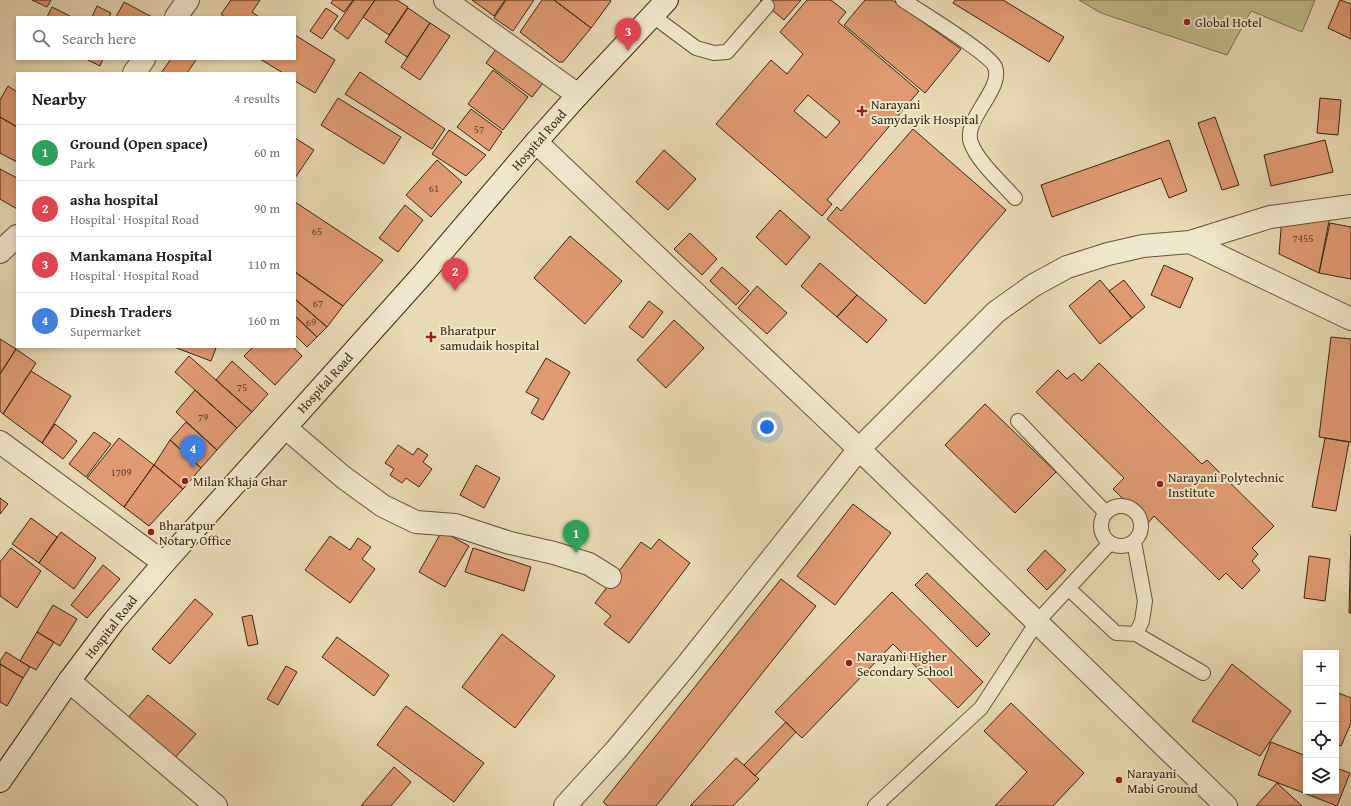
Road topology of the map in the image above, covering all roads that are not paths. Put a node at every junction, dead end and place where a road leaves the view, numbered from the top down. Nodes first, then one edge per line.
1 (188, 0) edge
2 (445, 0) edge
3 (667, 0) edge
4 (903, 0) edge
5 (767, 6) dead end
6 (177, 16) edge
7 (653, 16) junction
8 (143, 60) edge
9 (135, 72) edge
10 (578, 95) junction
11 (536, 142) junction
12 (1015, 198) dead end
13 (1351, 206) edge
14 (16, 237) edge
15 (1190, 242) junction
16 (0, 252) edge
17 (1351, 319) edge
18 (1018, 421) dead end
19 (286, 428) junction
20 (0, 442) edge
21 (859, 449) junction
22 (1106, 513) junction
23 (1134, 542) junction
24 (1110, 543) junction
25 (164, 563) junction
26 (610, 577) dead end
27 (1069, 589) junction
28 (1037, 622) junction
29 (1136, 634) junction
30 (1203, 673) dead end
31 (69, 681) junction
32 (0, 781) edge
33 (216, 806) edge
34 (565, 806) edge
35 (875, 806) edge
36 (1226, 806) edge

1 - 6 street
2 - 10 street
3 - 7 street, Hospital Road
4 - 12 lane
5 - 7 lane
7 - 10 street, Hospital Road
8 - 9 street
10 - 11 street, Hospital Road
11 - 19 street, Hospital Road
11 - 21 street
13 - 15 street
14 - 16 street
15 - 17 street
15 - 21 street
18 - 22 lane
19 - 25 street, Hospital Road
19 - 26 street
20 - 25 street
21 - 28 street
21 - 34 street
22 - 23 lane
22 - 24 lane
23 - 24 lane
23 - 29 lane
24 - 27 lane
25 - 31 street, Hospital Road
27 - 28 lane
27 - 29 lane
28 - 35 lane
28 - 36 street
29 - 30 lane
31 - 32 street, Hospital Road
31 - 33 street

